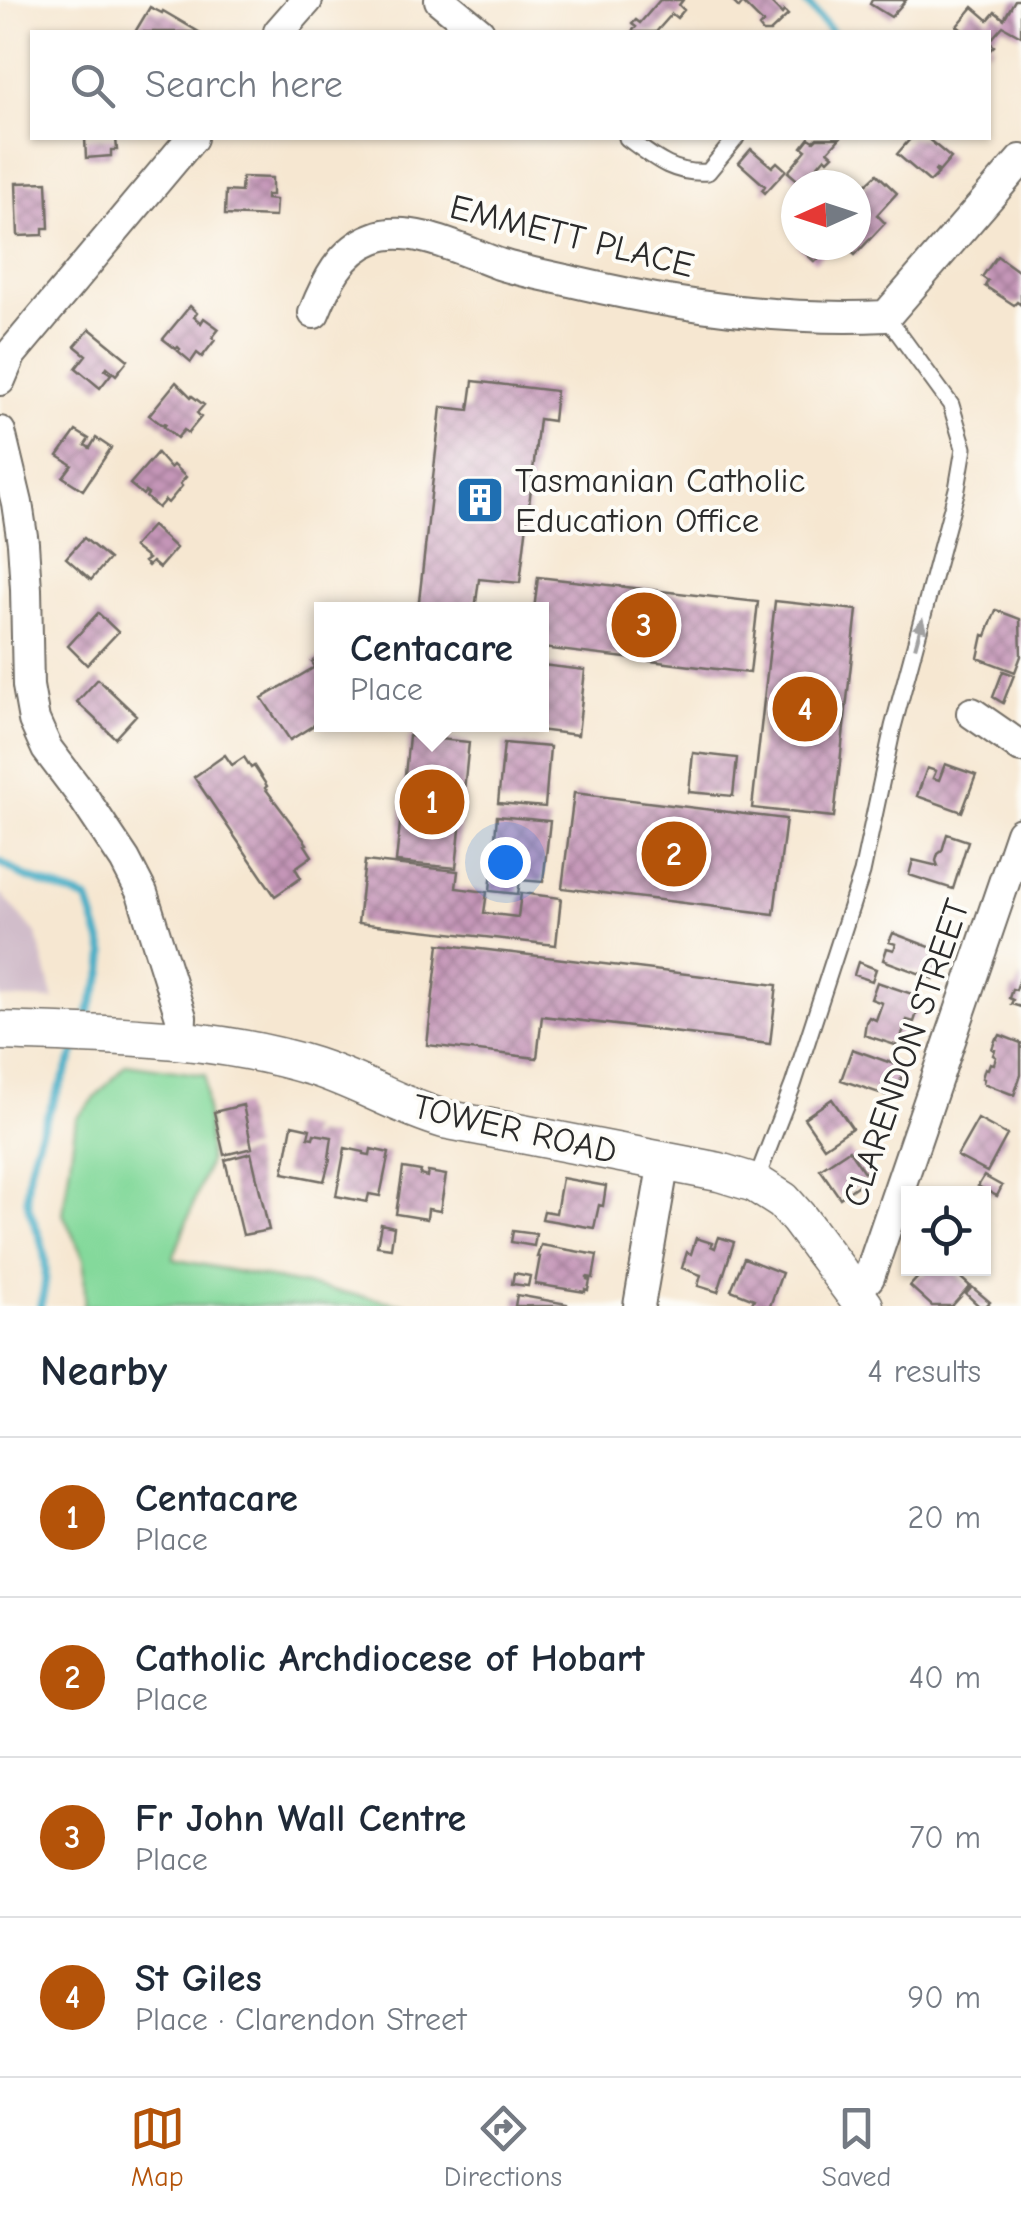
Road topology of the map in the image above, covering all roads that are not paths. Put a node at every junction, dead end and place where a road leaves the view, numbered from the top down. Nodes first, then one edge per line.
1 (306, 0) edge
2 (440, 0) edge
3 (281, 30) edge
4 (477, 30) edge
5 (190, 140) edge
6 (629, 140) edge
7 (734, 140) edge
8 (1021, 160) edge
9 (314, 314) dead end
10 (886, 316) junction
11 (0, 380) edge
12 (0, 432) edge
13 (972, 713) dead end
14 (1021, 747) edge
15 (1021, 833) edge
16 (0, 1030) edge
17 (180, 1040) junction
18 (664, 1161) junction
19 (756, 1184) junction
20 (859, 1299) edge
21 (639, 1306) edge

1 - 3 street
2 - 4 street
5 - 11 street
6 - 7 lane
8 - 10 street
9 - 10 street, EMMETT PLACE
19 -> 10 lane
12 - 17 street
13 - 14 street
15 - 20 street, CLARENDON STREET
16 - 17 street, TOWER ROAD
17 - 18 street, TOWER ROAD
18 - 19 street, TOWER ROAD
18 - 21 street
19 - 20 street, TOWER ROAD

